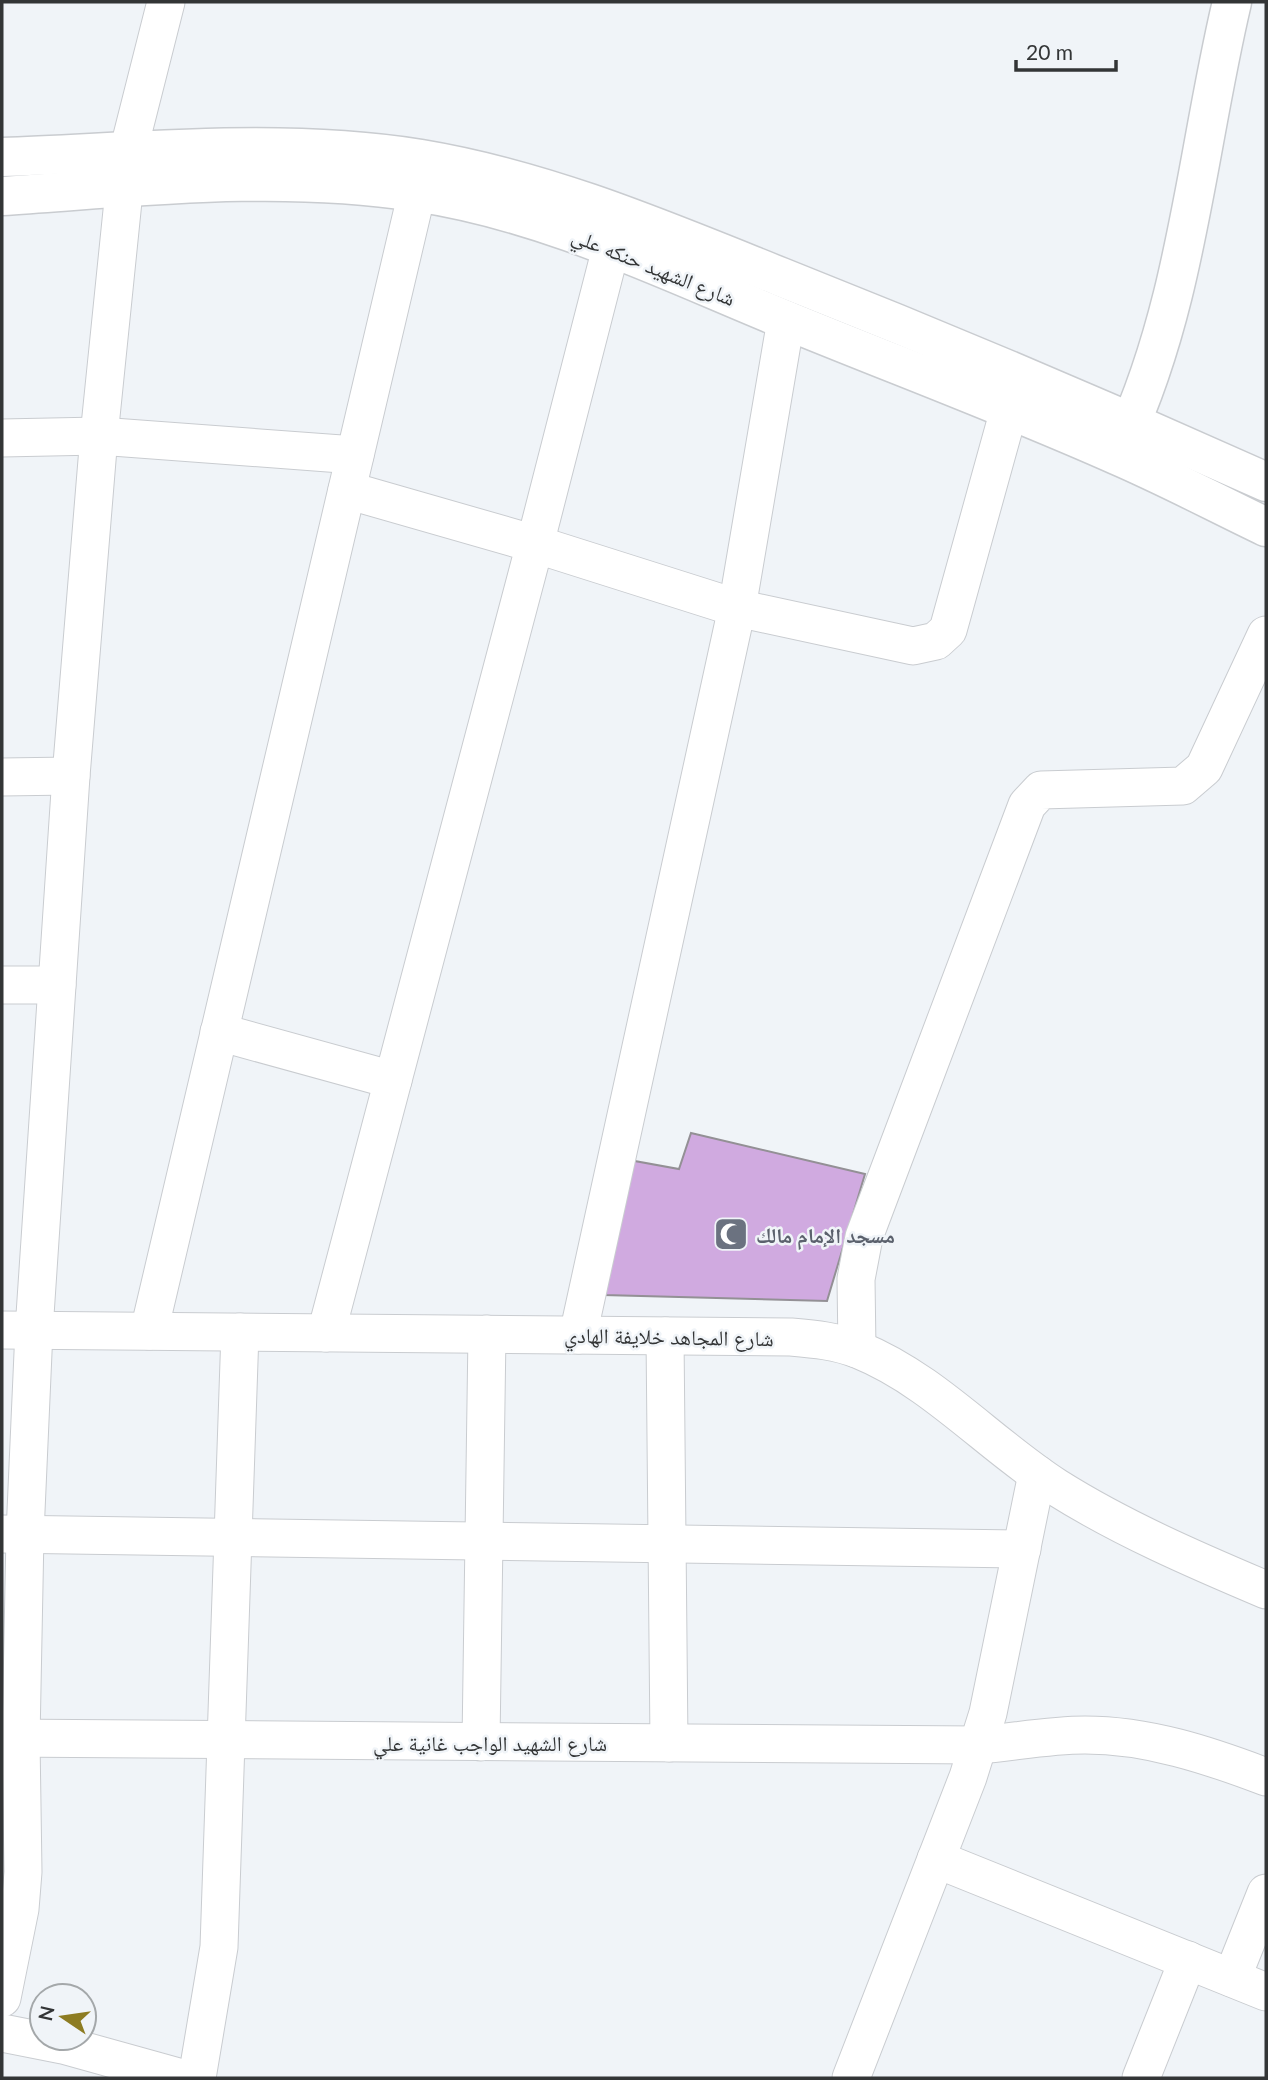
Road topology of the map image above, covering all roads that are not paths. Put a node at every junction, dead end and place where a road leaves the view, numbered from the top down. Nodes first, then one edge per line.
1 (166, 2) edge
2 (1232, 2) edge
3 (2, 157) edge
4 (126, 170) junction
5 (417, 192) junction
6 (2, 197) edge
7 (615, 230) junction
8 (786, 320) junction
9 (1009, 410) junction
10 (99, 436) junction
11 (2, 438) edge
12 (1124, 438) junction
13 (351, 473) junction
14 (1266, 482) edge
15 (1266, 527) edge
16 (535, 544) junction
17 (737, 607) junction
18 (1266, 635) edge
19 (71, 775) junction
20 (2, 777) edge
21 (2, 985) edge
22 (57, 985) junction
23 (219, 1032) junction
24 (393, 1080) junction
25 (18, 1330) edge
26 (149, 1331) junction
27 (240, 1332) junction
28 (326, 1333) junction
29 (487, 1334) junction
30 (578, 1335) junction
31 (665, 1336) junction
32 (857, 1349) junction
33 (1037, 1474) junction
34 (13, 1534) edge
35 (233, 1537) junction
36 (483, 1541) junction
37 (667, 1544) junction
38 (1022, 1549) junction
39 (1266, 1590) edge
40 (11, 1738) edge
41 (225, 1740) junction
42 (481, 1742) junction
43 (669, 1743) junction
44 (978, 1745) junction
45 (1266, 1777) edge
46 (936, 1859) junction
47 (1266, 1893) edge
48 (1188, 1960) junction
49 (1233, 1978) junction
50 (1266, 1992) edge
51 (2, 1998) edge
52 (2, 2033) edge
53 (182, 2078) edge
54 (197, 2078) edge
55 (851, 2078) edge
56 (1141, 2078) edge

1 - 4 street
2 - 12 main road
3 - 4 main road, شارع الشهيد حنكه علي
4 - 5 main road, شارع الشهيد حنكه علي
4 - 6 main road, شارع الشهيد حنكه علي
4 - 7 main road, شارع الشهيد حنكه علي
4 - 10 street
5 - 7 main road, شارع الشهيد حنكه علي
5 - 13 street
7 - 8 main road, شارع الشهيد حنكه علي
7 - 12 main road, شارع الشهيد حنكه علي
7 - 16 street
8 - 9 main road, شارع الشهيد حنكه علي
8 - 17 street
9 - 12 main road, شارع الشهيد حنكه علي
9 - 17 street
10 - 11 street
10 - 13 street
10 - 19 street
12 - 14 main road, شارع الشهيد حنكه علي
12 - 15 main road, شارع الشهيد حنكه علي
13 - 16 street
13 - 23 street
16 - 17 street
16 - 24 street
17 - 30 street
18 - 32 street
19 - 20 street
19 - 22 street
21 - 22 street
22 - 25 street
23 - 24 street
23 - 26 street
24 - 28 street
25 - 26 street, شارع المجاهد خلايفة الهادي
25 - 34 street
26 - 27 street, شارع المجاهد خلايفة الهادي
27 - 28 street, شارع المجاهد خلايفة الهادي
27 - 35 street
28 - 29 street, شارع المجاهد خلايفة الهادي
29 - 30 street, شارع المجاهد خلايفة الهادي
29 - 36 street
30 - 31 street, شارع المجاهد خلايفة الهادي
31 - 32 street, شارع المجاهد خلايفة الهادي
31 - 37 street
32 - 33 street, شارع المجاهد خلايفة الهادي
33 - 38 street
33 - 39 street, شارع المجاهد خلايفة الهادي
34 - 35 street
34 - 40 street
35 - 36 street
35 - 41 street
36 - 37 street
36 - 42 street
37 - 38 street
37 - 43 street
38 - 44 street
40 - 41 street, شارع الشهيد الواجب غانية علي
40 - 51 street
41 - 42 street, شارع الشهيد الواجب غانية علي
41 - 54 street
42 - 43 street, شارع الشهيد الواجب غانية علي
43 - 44 street, شارع الشهيد الواجب غانية علي
44 - 45 street, شارع الشهيد الواجب غانية علي
44 - 46 street
46 - 48 street
46 - 55 street
47 - 49 street
48 - 49 street
48 - 56 street
49 - 50 street
52 - 53 street

